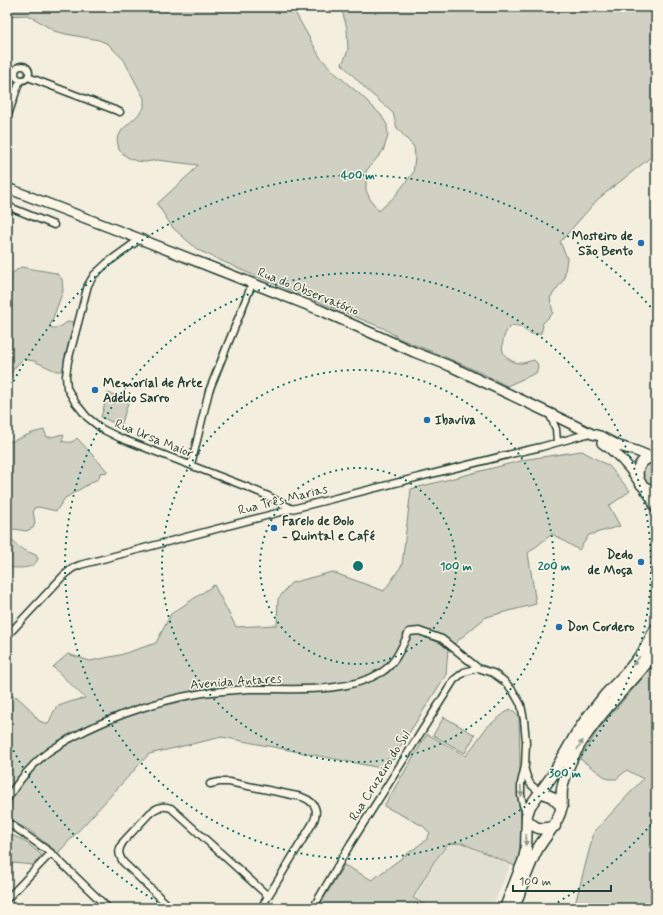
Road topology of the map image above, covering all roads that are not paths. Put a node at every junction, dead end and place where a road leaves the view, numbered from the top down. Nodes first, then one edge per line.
1 (7, 70) edge
2 (15, 73) junction
3 (28, 77) junction
4 (20, 80) junction
5 (120, 112) dead end
6 (7, 118) edge
7 (7, 188) edge
8 (7, 206) edge
9 (54, 225) dead end
10 (140, 239) junction
11 (252, 284) junction
12 (549, 413) junction
13 (591, 434) junction
14 (557, 442) junction
15 (655, 457) edge
16 (191, 466) junction
17 (640, 482) junction
18 (656, 490) edge
19 (278, 501) junction
20 (656, 508) edge
21 (292, 509) junction
22 (283, 511) junction
23 (656, 628) edge
24 (7, 636) edge
25 (656, 649) edge
26 (478, 668) junction
27 (525, 766) junction
28 (210, 784) dead end
29 (541, 792) junction
30 (7, 800) edge
31 (562, 807) junction
32 (527, 818) junction
33 (7, 822) edge
34 (555, 826) junction
35 (51, 853) junction
36 (268, 896) junction
37 (7, 899) edge
38 (108, 908) edge
39 (171, 908) edge
40 (261, 908) edge
41 (313, 908) edge
42 (505, 908) edge
43 (514, 908) edge

1 - 2 street
2 - 3 street
2 - 4 street
3 - 4 street
3 - 5 street
4 - 6 street
7 - 10 street, Rua do Observatório
8 - 9 street
10 - 11 street, Rua do Observatório
10 - 16 street, Rua Ursa Maior
11 - 12 street, Rua do Observatório
11 - 16 street
12 - 13 street, Rua do Observatório
12 - 14 street
13 - 14 street, Rua Três Marias
13 - 15 street, Rua do Observatório
13 - 17 street, Rua do Observatório
14 - 21 street, Rua Três Marias
15 - 17 main road
16 - 19 street, Rua Ursa Maior
17 - 18 main road
17 - 20 main road
19 - 21 street, Rua Ursa Maior
19 - 22 street
21 - 22 street, Rua Três Marias
22 - 24 street, Rua Três Marias
23 -> 29 main road
31 -> 25 main road
26 - 27 street
26 - 30 street, Avenida Antares
26 - 41 street, Rua Cruzeiro do Sul
27 - 29 street
27 -> 32 street
28 - 36 street
29 - 31 main road
29 - 32 main road
31 - 34 main road
32 - 34 main road
32 -> 42 main road
33 - 35 street
34 - 43 main road
35 - 37 street
35 - 38 street
36 - 39 street
36 - 40 street

